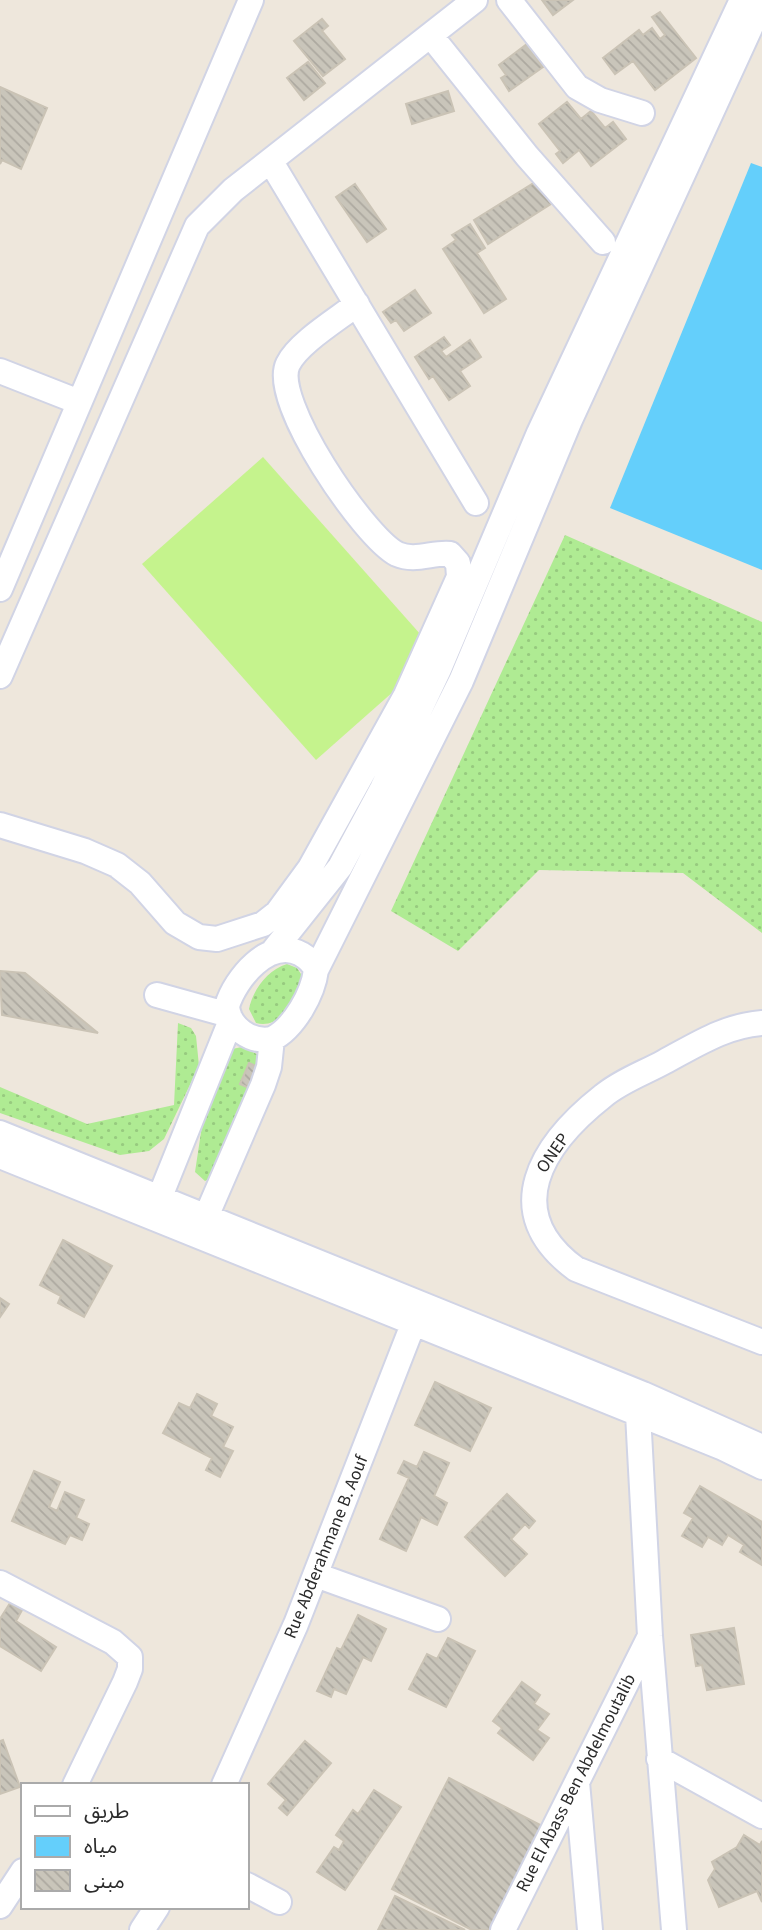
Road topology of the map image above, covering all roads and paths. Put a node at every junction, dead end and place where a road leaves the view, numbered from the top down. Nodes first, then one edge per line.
1 (251, 0) edge
2 (475, 0) edge
3 (509, 0) edge
4 (743, 0) edge
5 (762, 2) edge
6 (430, 36) junction
7 (642, 113) dead end
8 (271, 162) junction
9 (603, 242) dead end
10 (357, 304) junction
11 (0, 371) edge
12 (79, 402) junction
13 (476, 503) dead end
14 (0, 589) edge
15 (0, 676) edge
16 (0, 825) edge
17 (274, 950) junction
18 (316, 970) junction
19 (157, 995) dead end
20 (230, 1017) junction
21 (762, 1023) edge
22 (272, 1039) junction
23 (0, 1133) edge
24 (0, 1156) edge
25 (155, 1208) junction
26 (202, 1227) junction
27 (417, 1315) junction
28 (762, 1342) edge
29 (640, 1404) junction
30 (762, 1447) edge
31 (762, 1467) edge
32 (316, 1575) junction
33 (0, 1583) edge
34 (438, 1619) dead end
35 (650, 1636) junction
36 (659, 1759) junction
37 (577, 1782) junction
38 (76, 1783) edge
39 (226, 1783) edge
40 (762, 1816) edge
41 (21, 1874) edge
42 (248, 1886) edge
43 (279, 1902) dead end
44 (0, 1906) edge
45 (156, 1909) edge
46 (142, 1930) edge
47 (503, 1930) edge
48 (590, 1930) edge
49 (674, 1930) edge

1 - 12 street
2 - 6 street
3 - 7 street
4 - 17 street
5 - 18 street
6 - 8 street
6 - 9 street
8 - 10 street
8 - 15 street
10 - 13 street
10 - 16 street
11 - 12 street
12 - 14 street
17 - 18 street
17 - 20 street
18 - 22 street
19 - 20 street
20 - 22 street
20 - 25 street
21 - 28 street, ONEP
22 - 26 street
23 - 25 street
24 - 25 street
25 - 26 street
26 - 27 street
27 - 29 street
27 - 32 street, Rue Abderahmane B. Aouf
29 - 30 street
29 - 31 street
29 - 35 street
32 - 34 street
32 - 39 street, Rue Abderahmane B. Aouf
33 - 38 street
35 - 36 street
35 - 37 street, Rue El Abass Ben Abdelmoutalib
36 - 40 street
36 - 49 street
37 - 47 street, Rue El Abass Ben Abdelmoutalib
37 - 48 street
41 - 44 street
42 - 43 street
45 - 46 street

